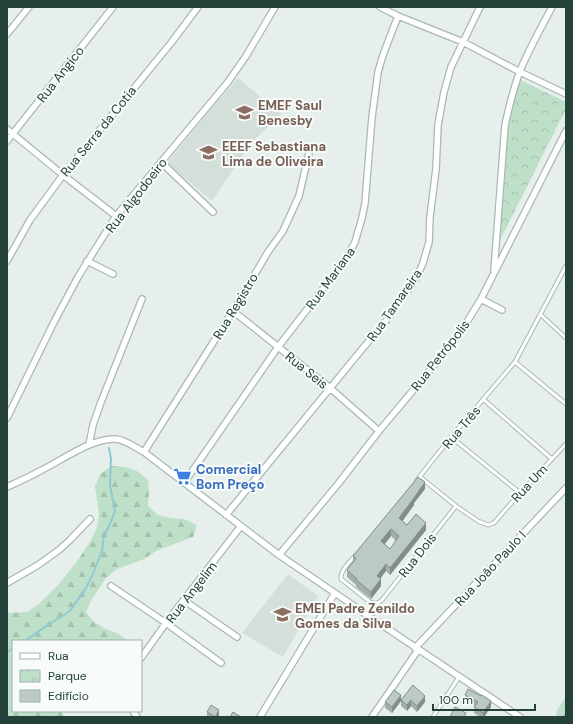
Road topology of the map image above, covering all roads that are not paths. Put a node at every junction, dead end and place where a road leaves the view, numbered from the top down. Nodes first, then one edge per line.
1 (29, 7) edge
2 (113, 7) edge
3 (198, 7) edge
4 (276, 7) edge
5 (380, 7) edge
6 (480, 7) edge
7 (552, 7) edge
8 (398, 16) junction
9 (7, 34) edge
10 (463, 42) junction
11 (520, 72) junction
12 (566, 94) edge
13 (7, 129) edge
14 (566, 132) edge
15 (13, 134) junction
16 (7, 141) edge
17 (309, 153) dead end
18 (161, 162) junction
19 (63, 175) junction
20 (213, 212) dead end
21 (116, 216) junction
22 (7, 261) edge
23 (87, 261) junction
24 (566, 266) edge
25 (565, 272) edge
26 (113, 274) dead end
27 (493, 275) junction
28 (142, 299) dead end
29 (481, 299) junction
30 (502, 310) dead end
31 (233, 311) junction
32 (541, 315) junction
33 (566, 338) edge
34 (278, 347) junction
35 (515, 362) junction
36 (330, 388) junction
37 (484, 400) junction
38 (566, 404) edge
39 (7, 418) edge
40 (379, 431) junction
41 (452, 437) junction
42 (566, 444) edge
43 (89, 445) junction
44 (144, 452) junction
45 (552, 459) junction
46 (420, 477) junction
47 (184, 483) junction
48 (415, 483) edge
49 (7, 487) edge
50 (566, 488) edge
51 (520, 493) junction
52 (456, 506) junction
53 (226, 515) junction
54 (90, 519) dead end
55 (241, 526) junction
56 (357, 553) edge
57 (279, 555) junction
58 (7, 583) edge
59 (111, 586) dead end
60 (335, 593) junction
61 (184, 601) junction
62 (166, 623) junction
63 (237, 637) dead end
64 (417, 649) junction
65 (142, 657) edge
66 (221, 663) dead end
67 (459, 677) junction
68 (260, 717) edge
69 (372, 717) edge
70 (433, 717) edge
71 (520, 717) edge

1 - 9 street
2 - 15 street, Rua Angico
3 - 19 street, Rua Serra da Cotia
4 - 18 street, Rua Algodoeiro
5 - 8 street
6 - 10 street, Rua Tamareira
7 - 11 street
8 - 10 street
8 - 34 street, Rua Mariana
10 - 11 street
10 - 36 street, Rua Tamareira
11 - 12 street
11 - 27 street
13 - 15 street
14 - 27 street, Rua Petrópolis
15 - 16 street, Rua Angico
15 - 19 street
17 - 31 street, Rua Registro
18 - 20 street
18 - 21 street, Rua Algodoeiro
19 - 21 street
19 - 22 street, Rua Serra da Cotia
21 - 23 street, Rua Algodoeiro
23 - 26 street
23 - 39 street, Rua Algodoeiro
24 - 25 lane, Rua Três
25 - 32 lane, Rua Três
27 - 29 street, Rua Petrópolis
28 - 43 street
29 - 30 street
29 - 40 street, Rua Petrópolis
31 - 34 street, Rua Seis
31 - 44 street, Rua Registro
32 - 33 lane
32 - 35 lane, Rua Três
34 - 36 street, Rua Seis
34 - 47 street, Rua Mariana
35 - 37 lane, Rua Três
35 - 38 lane
36 - 40 street, Rua Seis
36 - 53 street, Rua Tamareira
37 - 41 lane, Rua Três
37 - 45 lane
40 - 57 street, Rua Petrópolis
41 - 46 lane, Rua Três
41 - 51 lane
42 - 45 lane, Rua Um
43 - 44 street
43 - 49 street
44 - 47 street
45 - 51 lane, Rua Um
46 - 48 lane, Rua Três
46 - 52 lane
47 - 53 street
50 - 64 street, Rua João Paulo I
51 - 52 lane, Rua Um
52 - 56 lane, Rua Dois
53 - 55 street
54 - 58 street
55 - 57 street
55 - 61 street, Rua Angelim
57 - 60 street
59 - 62 street
60 - 64 street
60 - 68 street
61 - 62 street, Rua Angelim
61 - 63 street
62 - 65 street, Rua Angelim
62 - 66 street
64 - 67 street
64 - 69 street, Rua João Paulo I
67 - 70 lane
67 - 71 street

